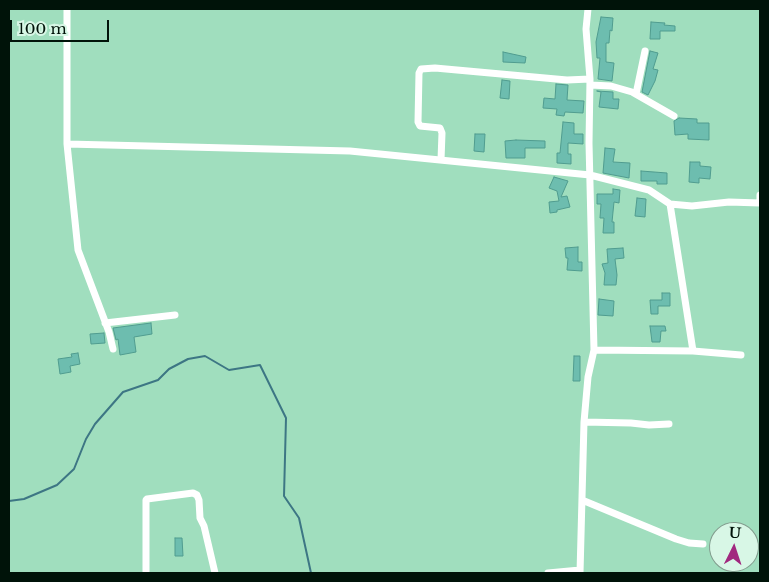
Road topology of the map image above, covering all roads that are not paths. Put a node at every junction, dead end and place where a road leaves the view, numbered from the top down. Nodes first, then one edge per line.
1 (67, 9) edge
2 (588, 9) edge
3 (645, 51) dead end
4 (590, 82) junction
5 (636, 94) junction
6 (674, 116) dead end
7 (67, 144) junction
8 (441, 160) junction
9 (590, 175) junction
10 (760, 200) edge
11 (670, 204) junction
12 (176, 315) dead end
13 (105, 323) junction
14 (113, 349) dead end
15 (594, 350) junction
16 (694, 351) junction
17 (741, 355) dead end
18 (584, 422) junction
19 (670, 424) dead end
20 (582, 500) junction
21 (703, 544) dead end
22 (580, 572) edge
23 (146, 573) edge
24 (215, 573) edge
25 (548, 573) edge

1 - 7 street
2 - 4 street
3 - 5 street
4 - 5 street
4 - 8 street
4 - 9 street
5 - 6 street
7 - 8 street
7 - 13 street
8 - 9 street
9 - 11 street
9 - 15 street
10 - 11 street
11 - 16 street
12 - 13 street
13 - 14 street
15 - 16 street
15 - 18 street
16 - 17 street
18 - 19 street
18 - 20 street
20 - 21 street
20 - 22 street
22 - 25 street
23 - 24 street

